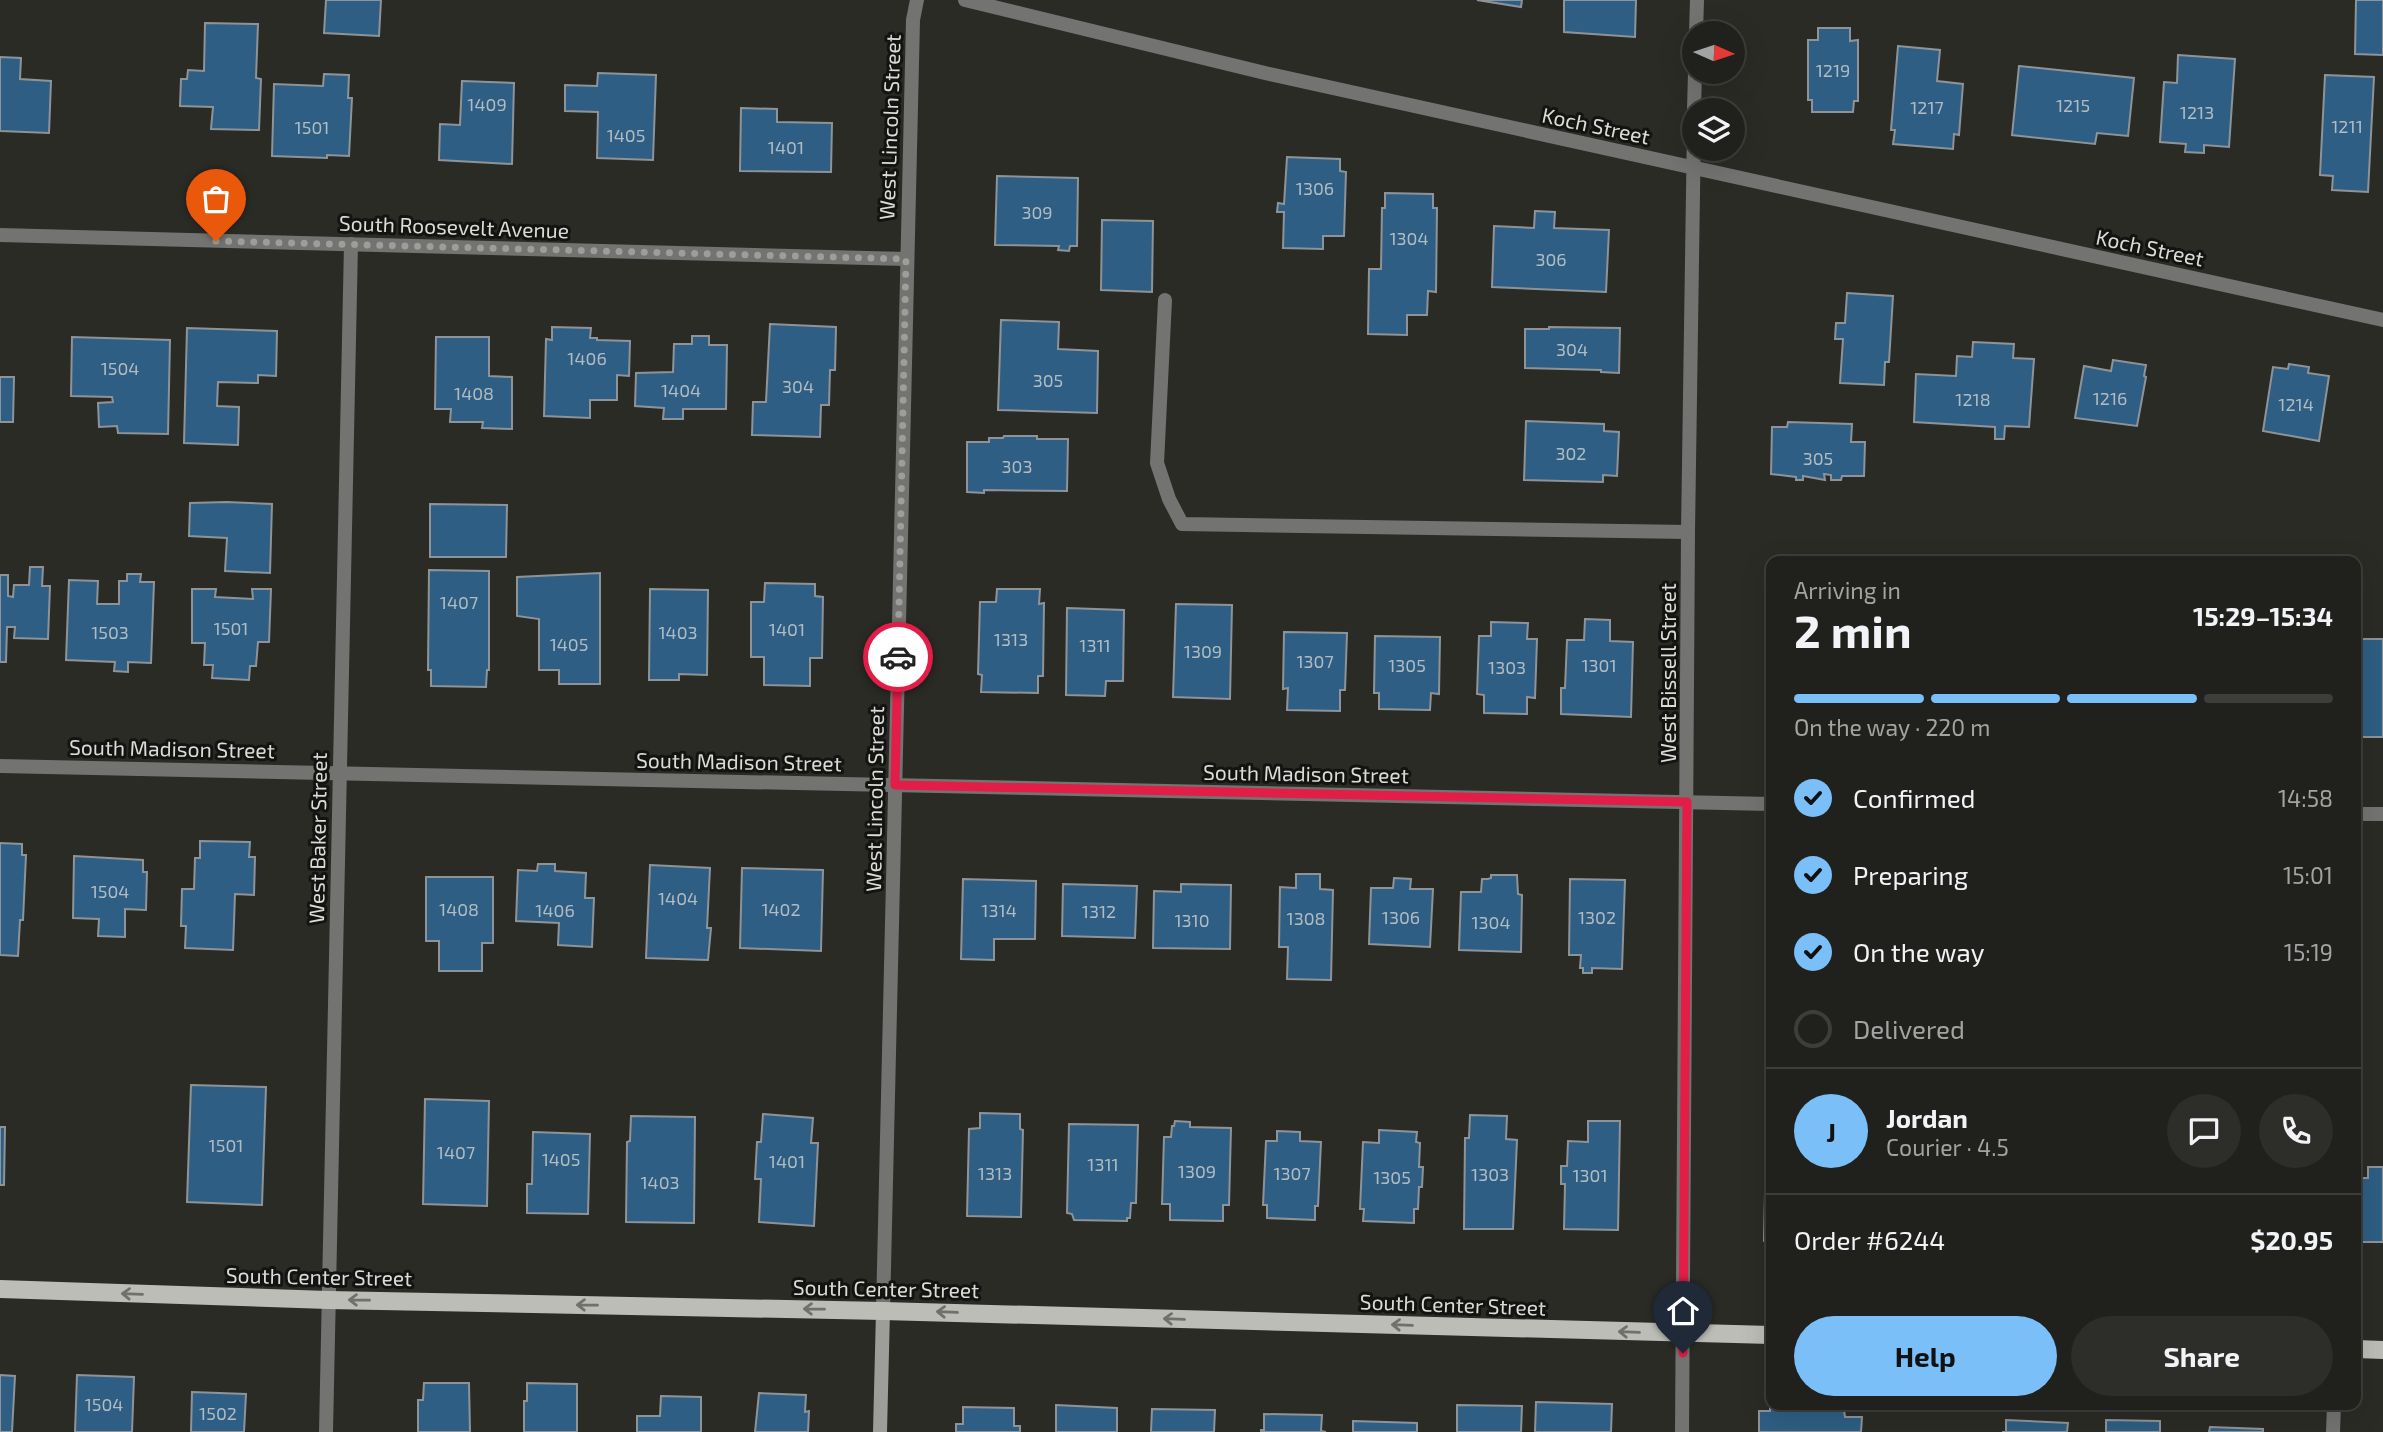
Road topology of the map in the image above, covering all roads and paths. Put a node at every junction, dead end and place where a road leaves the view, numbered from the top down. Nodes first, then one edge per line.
1 (917, 0) edge
2 (965, 0) edge
3 (1697, 0) edge
4 (1696, 21) edge
5 (1693, 161) edge
6 (1693, 168) junction
7 (0, 235) edge
8 (351, 244) junction
9 (906, 259) junction
10 (1165, 300) dead end
11 (2383, 320) edge
12 (1688, 532) junction
13 (0, 766) edge
14 (339, 772) junction
15 (895, 785) junction
16 (1687, 802) junction
17 (1766, 804) edge
18 (2361, 814) edge
19 (2383, 814) edge
20 (0, 1289) edge
21 (328, 1300) junction
22 (883, 1311) junction
23 (1683, 1333) junction
24 (1766, 1335) edge
25 (2361, 1349) edge
26 (2383, 1350) edge
27 (2334, 1410) edge
28 (326, 1432) edge
29 (880, 1432) edge
30 (1682, 1432) edge
31 (2333, 1432) edge

1 - 9 street, West Lincoln Street
2 - 6 street, Koch Street
3 - 4 street
5 - 6 street, West Bissell Street
6 - 11 street, Koch Street
6 - 12 street, West Bissell Street
7 - 8 street, South Roosevelt Avenue
8 - 9 street, South Roosevelt Avenue
8 - 14 street, West Baker Street
9 - 15 street, West Lincoln Street
10 - 12 street
12 - 16 street, West Bissell Street
13 - 14 street, South Madison Street
14 - 15 street, South Madison Street
14 - 21 street, West Baker Street
15 - 16 street, South Madison Street
15 - 22 street, West Lincoln Street
16 - 17 street, South Madison Street
16 - 23 street, West Bissell Street
18 - 19 street
21 -> 20 main road, South Center Street
22 -> 21 main road, South Center Street
21 - 28 street, West Baker Street
23 -> 22 main road, South Center Street
22 - 29 main road, West Lincoln Street
23 - 24 main road, South Center Street
23 - 30 street, West Bissell Street
25 - 26 main road
27 - 31 street

